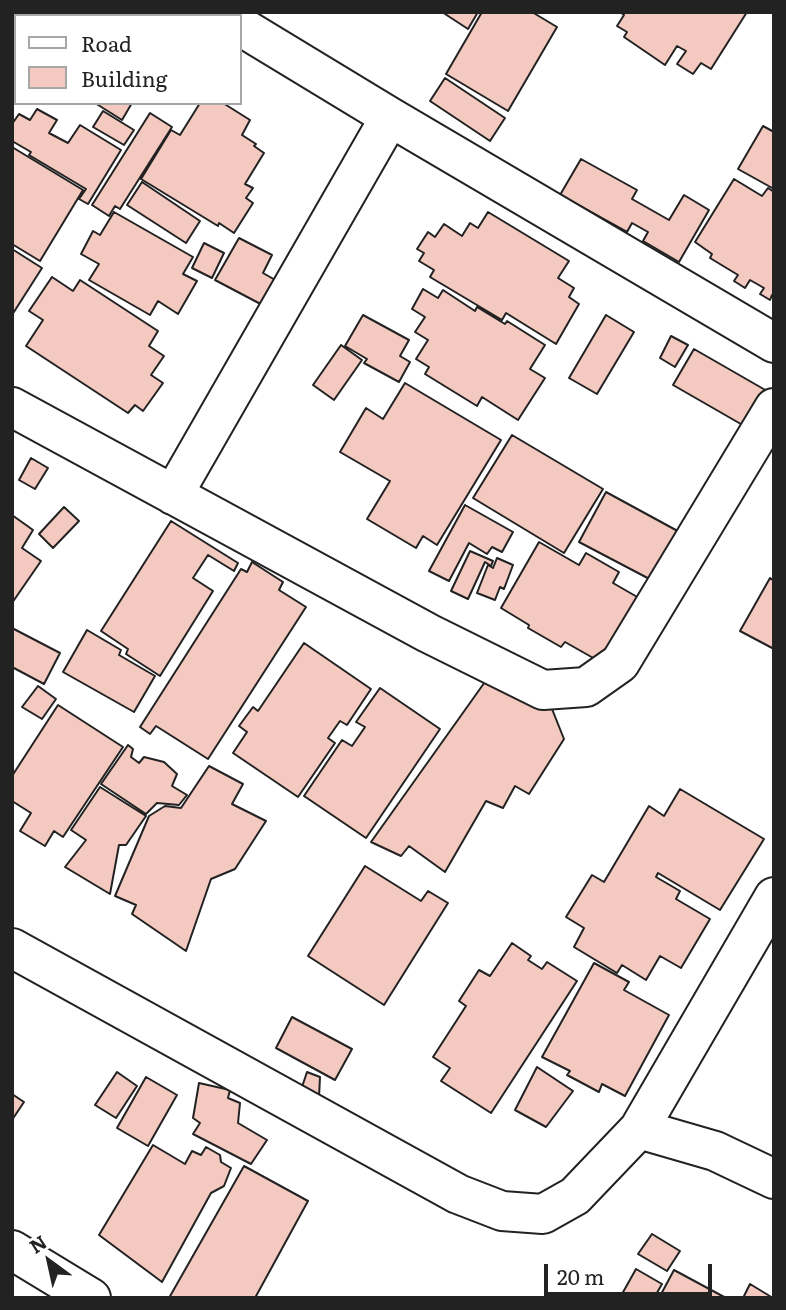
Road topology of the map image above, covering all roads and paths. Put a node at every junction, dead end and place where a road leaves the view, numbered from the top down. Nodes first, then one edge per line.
1 (242, 27) edge
2 (390, 117) junction
3 (774, 343) edge
4 (12, 407) edge
5 (774, 408) edge
6 (173, 495) junction
7 (774, 897) edge
8 (12, 948) edge
9 (639, 1129) junction
10 (774, 1179) edge
11 (12, 1250) edge
12 (91, 1298) edge

1 - 2 street
2 - 3 street
2 - 6 street
4 - 6 street
5 - 6 street
7 - 9 street
8 - 9 street
9 - 10 street
11 - 12 street

